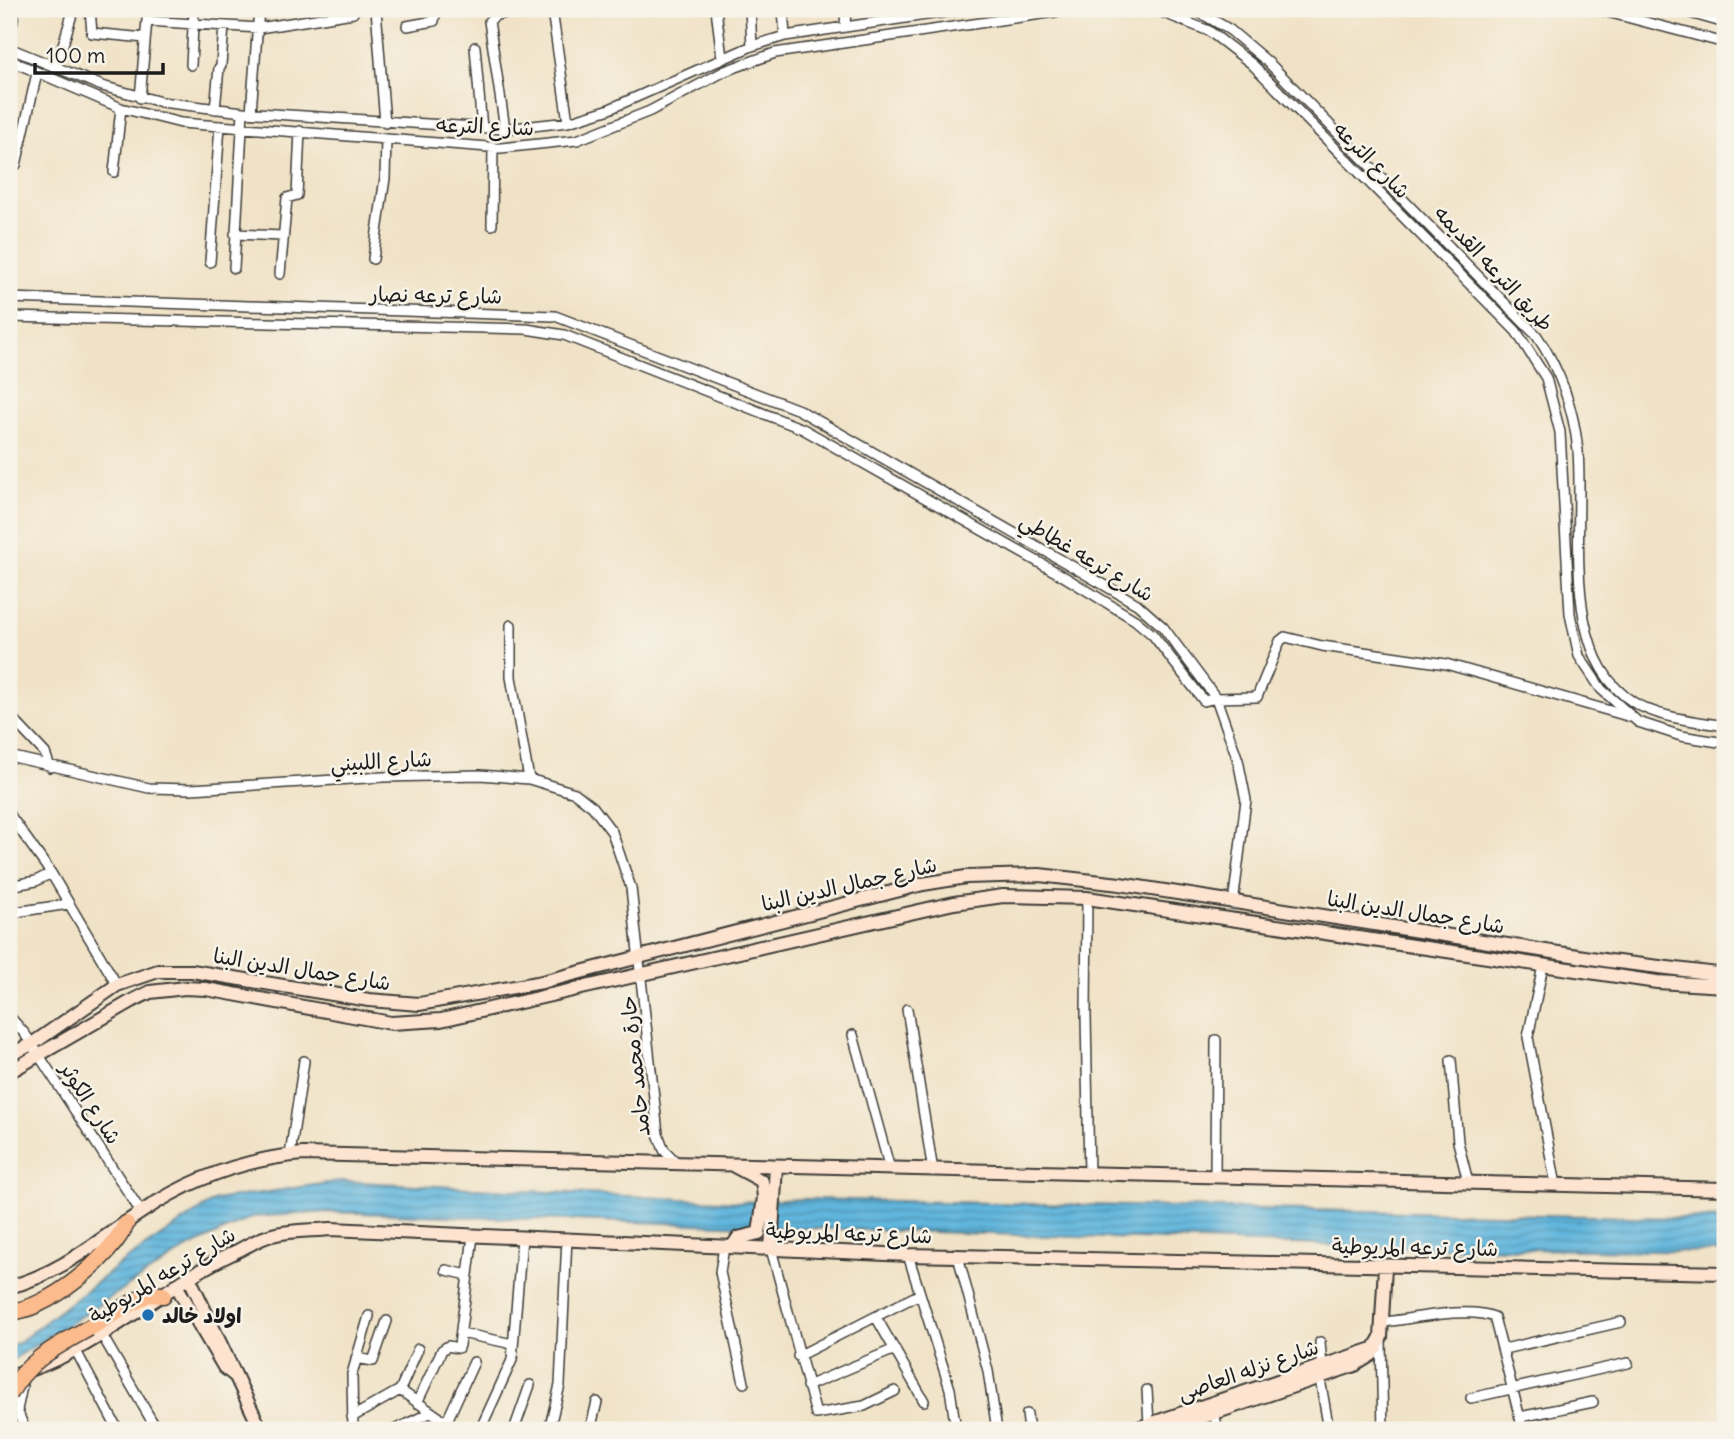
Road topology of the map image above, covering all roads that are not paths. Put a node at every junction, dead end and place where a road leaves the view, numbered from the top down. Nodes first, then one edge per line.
1 (15, 9) edge
2 (90, 9) edge
3 (148, 9) edge
4 (194, 9) edge
5 (259, 9) edge
6 (376, 9) edge
7 (436, 9) edge
8 (526, 9) edge
9 (716, 9) edge
10 (750, 9) edge
11 (783, 9) edge
12 (846, 9) edge
13 (884, 9) edge
14 (959, 9) edge
15 (1076, 9) edge
16 (1154, 9) edge
17 (1194, 9) edge
18 (1596, 9) edge
19 (1676, 9) edge
20 (73, 11) dead end
21 (496, 12) edge
22 (353, 13) dead end
23 (553, 17) dead end
24 (883, 19) junction
25 (147, 21) junction
26 (1725, 23) edge
27 (193, 24) junction
28 (845, 25) junction
29 (224, 26) junction
30 (407, 26) dead end
31 (259, 28) junction
32 (785, 36) junction
33 (145, 38) junction
34 (9, 39) edge
35 (1725, 43) edge
36 (752, 46) junction
37 (475, 47) dead end
38 (9, 48) edge
39 (722, 58) junction
40 (10, 61) edge
41 (191, 65) dead end
42 (57, 68) junction
43 (37, 73) junction
44 (9, 74) edge
45 (140, 98) junction
46 (121, 108) junction
47 (215, 109) junction
48 (247, 112) junction
49 (568, 121) junction
50 (385, 123) junction
51 (220, 126) junction
52 (241, 128) junction
53 (482, 129) junction
54 (505, 129) junction
55 (300, 131) junction
56 (386, 139) junction
57 (492, 147) junction
58 (16, 165) dead end
59 (114, 172) dead end
60 (492, 225) dead end
61 (235, 234) junction
62 (283, 236) junction
63 (373, 259) dead end
64 (210, 262) dead end
65 (234, 268) dead end
66 (280, 274) dead end
67 (9, 298) edge
68 (9, 317) edge
69 (727, 381) junction
70 (720, 395) junction
71 (839, 432) joint
72 (831, 445) joint
73 (1569, 580) junction
74 (1581, 580) junction
75 (511, 625) dead end
76 (1216, 698) junction
77 (9, 715) edge
78 (1631, 717) junction
79 (1725, 726) edge
80 (1725, 743) edge
81 (9, 756) edge
82 (50, 767) junction
83 (529, 779) junction
84 (9, 814) edge
85 (51, 873) junction
86 (10, 885) edge
87 (1087, 898) junction
88 (69, 904) junction
89 (1233, 904) junction
90 (9, 913) edge
91 (639, 956) junction
92 (1543, 966) junction
93 (1725, 975) edge
94 (643, 976) junction
95 (117, 985) junction
96 (1725, 986) edge
97 (907, 1009) dead end
98 (9, 1016) edge
99 (853, 1035) dead end
100 (1216, 1040) dead end
101 (32, 1044) junction
102 (9, 1055) edge
103 (39, 1057) junction
104 (1451, 1060) dead end
105 (304, 1061) dead end
106 (10, 1069) edge
107 (290, 1155) junction
108 (680, 1164) junction
109 (734, 1165) junction
110 (776, 1166) junction
111 (890, 1169) junction
112 (933, 1171) junction
113 (1090, 1175) junction
114 (1215, 1176) junction
115 (1468, 1182) junction
116 (1556, 1185) junction
117 (1725, 1189) edge
118 (141, 1212) junction
119 (126, 1224) junction
120 (767, 1229) junction
121 (473, 1236) junction
122 (522, 1237) junction
123 (567, 1238) junction
124 (728, 1247) junction
125 (771, 1249) junction
126 (908, 1255) junction
127 (958, 1256) junction
128 (1385, 1267) junction
129 (446, 1270) dead end
130 (1725, 1273) edge
131 (468, 1275) junction
132 (189, 1277) junction
133 (9, 1286) edge
134 (169, 1290) junction
135 (920, 1294) junction
136 (9, 1312) edge
137 (369, 1315) dead end
138 (876, 1317) junction
139 (387, 1321) dead end
140 (1384, 1322) junction
141 (1620, 1322) dead end
142 (96, 1331) junction
143 (461, 1333) junction
144 (1320, 1342) dead end
145 (1379, 1343) junction
146 (513, 1344) junction
147 (75, 1349) junction
148 (418, 1349) dead end
149 (895, 1349) junction
150 (1504, 1349) junction
151 (798, 1356) junction
152 (356, 1358) junction
153 (474, 1362) dead end
154 (1628, 1363) dead end
155 (35, 1367) junction
156 (1321, 1373) junction
157 (234, 1375) junction
158 (9, 1376) edge
159 (744, 1383) dead end
160 (530, 1385) dead end
161 (807, 1386) junction
162 (1276, 1387) junction
163 (400, 1390) junction
164 (1147, 1390) dead end
165 (1515, 1390) junction
166 (895, 1391) dead end
167 (9, 1395) edge
168 (1471, 1398) dead end
169 (924, 1401) dead end
170 (597, 1402) dead end
171 (1592, 1402) dead end
172 (417, 1403) junction
173 (430, 1413) junction
174 (1027, 1414) dead end
175 (1215, 1414) junction
176 (352, 1417) junction
177 (1520, 1417) junction
178 (446, 1423) junction
179 (1158, 1427) edge
180 (1180, 1428) edge
181 (24, 1430) edge
182 (118, 1430) edge
183 (157, 1430) edge
184 (261, 1430) edge
185 (353, 1430) edge
186 (394, 1430) edge
187 (457, 1430) edge
188 (480, 1430) edge
189 (514, 1430) edge
190 (549, 1430) edge
191 (590, 1430) edge
192 (956, 1430) edge
193 (997, 1430) edge
194 (1029, 1430) edge
195 (1132, 1430) edge
196 (1217, 1430) edge
197 (1329, 1430) edge
198 (1383, 1430) edge
199 (1523, 1430) edge

1 - 34 street
2 - 33 street
3 - 25 street
4 - 27 street
5 - 31 street
6 - 50 street
7 - 30 street
8 - 21 street
9 - 39 street
10 - 36 street
11 - 32 street
12 - 28 street
13 - 24 street
14 - 24 street, شارع الترعه
15 - 57 street, شارع الترعه
16 - 73 street, شارع الترعه
17 - 74 street, طريق الترعه القديمه
18 - 35 street
19 - 26 street
20 - 42 street
21 - 54 street
22 - 31 street
23 - 49 street
24 - 28 street, شارع الترعه
25 - 27 street
25 - 33 street
27 - 29 street
27 - 41 street
28 - 32 street, شارع الترعه
29 - 31 street
29 - 47 street
31 - 48 street
32 - 36 street, شارع الترعه
33 - 45 street
36 - 39 street, شارع الترعه
37 - 53 street
38 - 42 street, شارع الترعه
39 - 49 street, شارع الترعه
40 - 43 street, شارع الترعه
40 - 44 street
42 - 45 street, شارع الترعه
43 - 46 street, شارع الترعه
43 - 58 street
45 - 47 street, شارع الترعه
46 - 51 street, شارع الترعه
46 - 59 street
47 - 48 street, شارع الترعه
48 - 50 street, شارع الترعه
48 - 52 street
49 - 54 street, شارع الترعه
50 - 53 street, شارع الترعه
51 - 52 street, شارع الترعه
51 - 64 street
52 - 55 street, شارع الترعه
52 - 61 street
53 - 54 street, شارع الترعه
55 - 56 street, شارع الترعه
55 - 62 street
56 - 57 street, شارع الترعه
56 - 63 street
57 - 60 street
61 - 62 street
61 - 65 street
62 - 66 street
67 - 69 street, شارع ترعه نصار
68 - 70 street, شارع ترعه نصار
69 - 70 street
69 - 71 street, شارع ترعه نصار
70 - 72 street, شارع ترعه نصار
71 - 76 street, شارع ترعه غطاطي
72 - 76 street, شارع ترعه غطاطي
73 - 74 street
73 - 78 street, شارع الترعه
74 - 79 street, طريق الترعه القديمه
75 - 83 street
76 - 78 street
76 - 89 street, شارع ترعه غطاطي
77 - 82 street
78 - 80 street
81 - 82 street, شارع اللبيني
82 - 83 street, شارع اللبيني
83 - 91 street, شارع اللبيني
84 - 85 street
85 - 86 street
85 - 88 street
87 - 92 main road, شارع جمال الدين البنا
87 - 94 main road, شارع جمال الدين البنا
87 - 113 street
88 - 90 street
88 - 95 street
89 - 91 main road, شارع جمال الدين البنا
89 - 93 main road, شارع جمال الدين البنا
91 - 94 street, حارة محمد حامد
91 - 95 main road, شارع جمال الدين البنا
92 - 96 main road, شارع جمال الدين البنا
92 - 116 street
94 - 103 main road, شارع جمال الدين البنا
94 - 108 street, حارة محمد حامد
95 - 101 main road, شارع جمال الدين البنا
97 - 112 street
98 - 101 street, شارع الكوثر
99 - 111 street
100 - 114 street
101 - 102 main road, شارع جمال الدين البنا
101 - 103 street, شارع الكوثر
103 - 106 main road, شارع جمال الدين البنا
103 - 118 street, شارع الكوثر
104 - 115 street
105 - 107 street
107 - 108 main road
107 - 118 main road
108 - 109 main road
109 - 110 main road
109 - 120 main road
110 - 111 main road
110 - 120 main road
111 - 112 main road
112 - 113 main road
113 - 114 main road
114 - 115 main road
115 - 116 main road
116 - 117 main road
118 - 119 main road
119 - 133 main road
119 - 136 highway
120 - 124 main road
120 - 125 main road
121 - 122 main road, شارع ترعه المريوطية
121 - 131 street
121 - 132 main road, شارع ترعه المريوطية
122 - 123 main road, شارع ترعه المريوطية
122 - 146 street
123 - 124 main road, شارع ترعه المريوطية
123 - 190 street
124 - 125 main road, شارع ترعه المريوطية
124 - 159 street
125 - 126 main road, شارع ترعه المريوطية
125 - 151 street
126 - 127 main road, شارع ترعه المريوطية
126 - 135 street
127 - 128 main road, شارع ترعه المريوطية
127 - 193 street
128 - 130 main road, شارع ترعه المريوطية
128 - 140 main road
129 - 131 street
131 - 143 street
132 - 134 main road, شارع ترعه المريوطية
132 - 157 main road
134 - 142 highway
134 - 157 main road
135 - 138 street
135 - 192 street
137 - 152 street
138 - 149 street
138 - 151 street
139 - 152 street
140 - 145 main road
140 - 150 street
141 - 150 street
142 - 147 main road, شارع ترعه المريوطية
142 - 167 highway, bridge
142 - 183 street
143 - 146 street
143 - 172 street
144 - 156 street
145 - 156 main road, شارع نزله العاصى
145 - 198 street
146 - 188 street
147 - 155 main road, شارع ترعه المريوطية
147 - 182 street
148 - 163 street
149 - 161 street
149 - 169 street
150 - 165 street
151 - 161 street
152 - 176 street
153 - 178 street
154 - 165 street
155 - 158 main road, شارع ترعه المريوطية
155 - 181 street
156 - 162 main road, شارع نزله العاصى
156 - 197 street
157 - 184 main road
160 - 189 street
161 - 166 street
162 - 175 main road, شارع نزله العاصى
162 - 179 main road, شارع نزله العاصى
163 - 172 street
163 - 176 street
164 - 179 street
165 - 168 street
165 - 177 street
170 - 191 street
171 - 177 street
172 - 173 street
173 - 178 street
173 - 186 street
174 - 194 street
175 - 180 main road, شارع نزله العاصى
175 - 196 street
176 - 185 street
177 - 199 street
178 - 187 street
179 - 180 main road, شارع نزله العاصى
179 - 195 main road, شارع نزله العاصى

